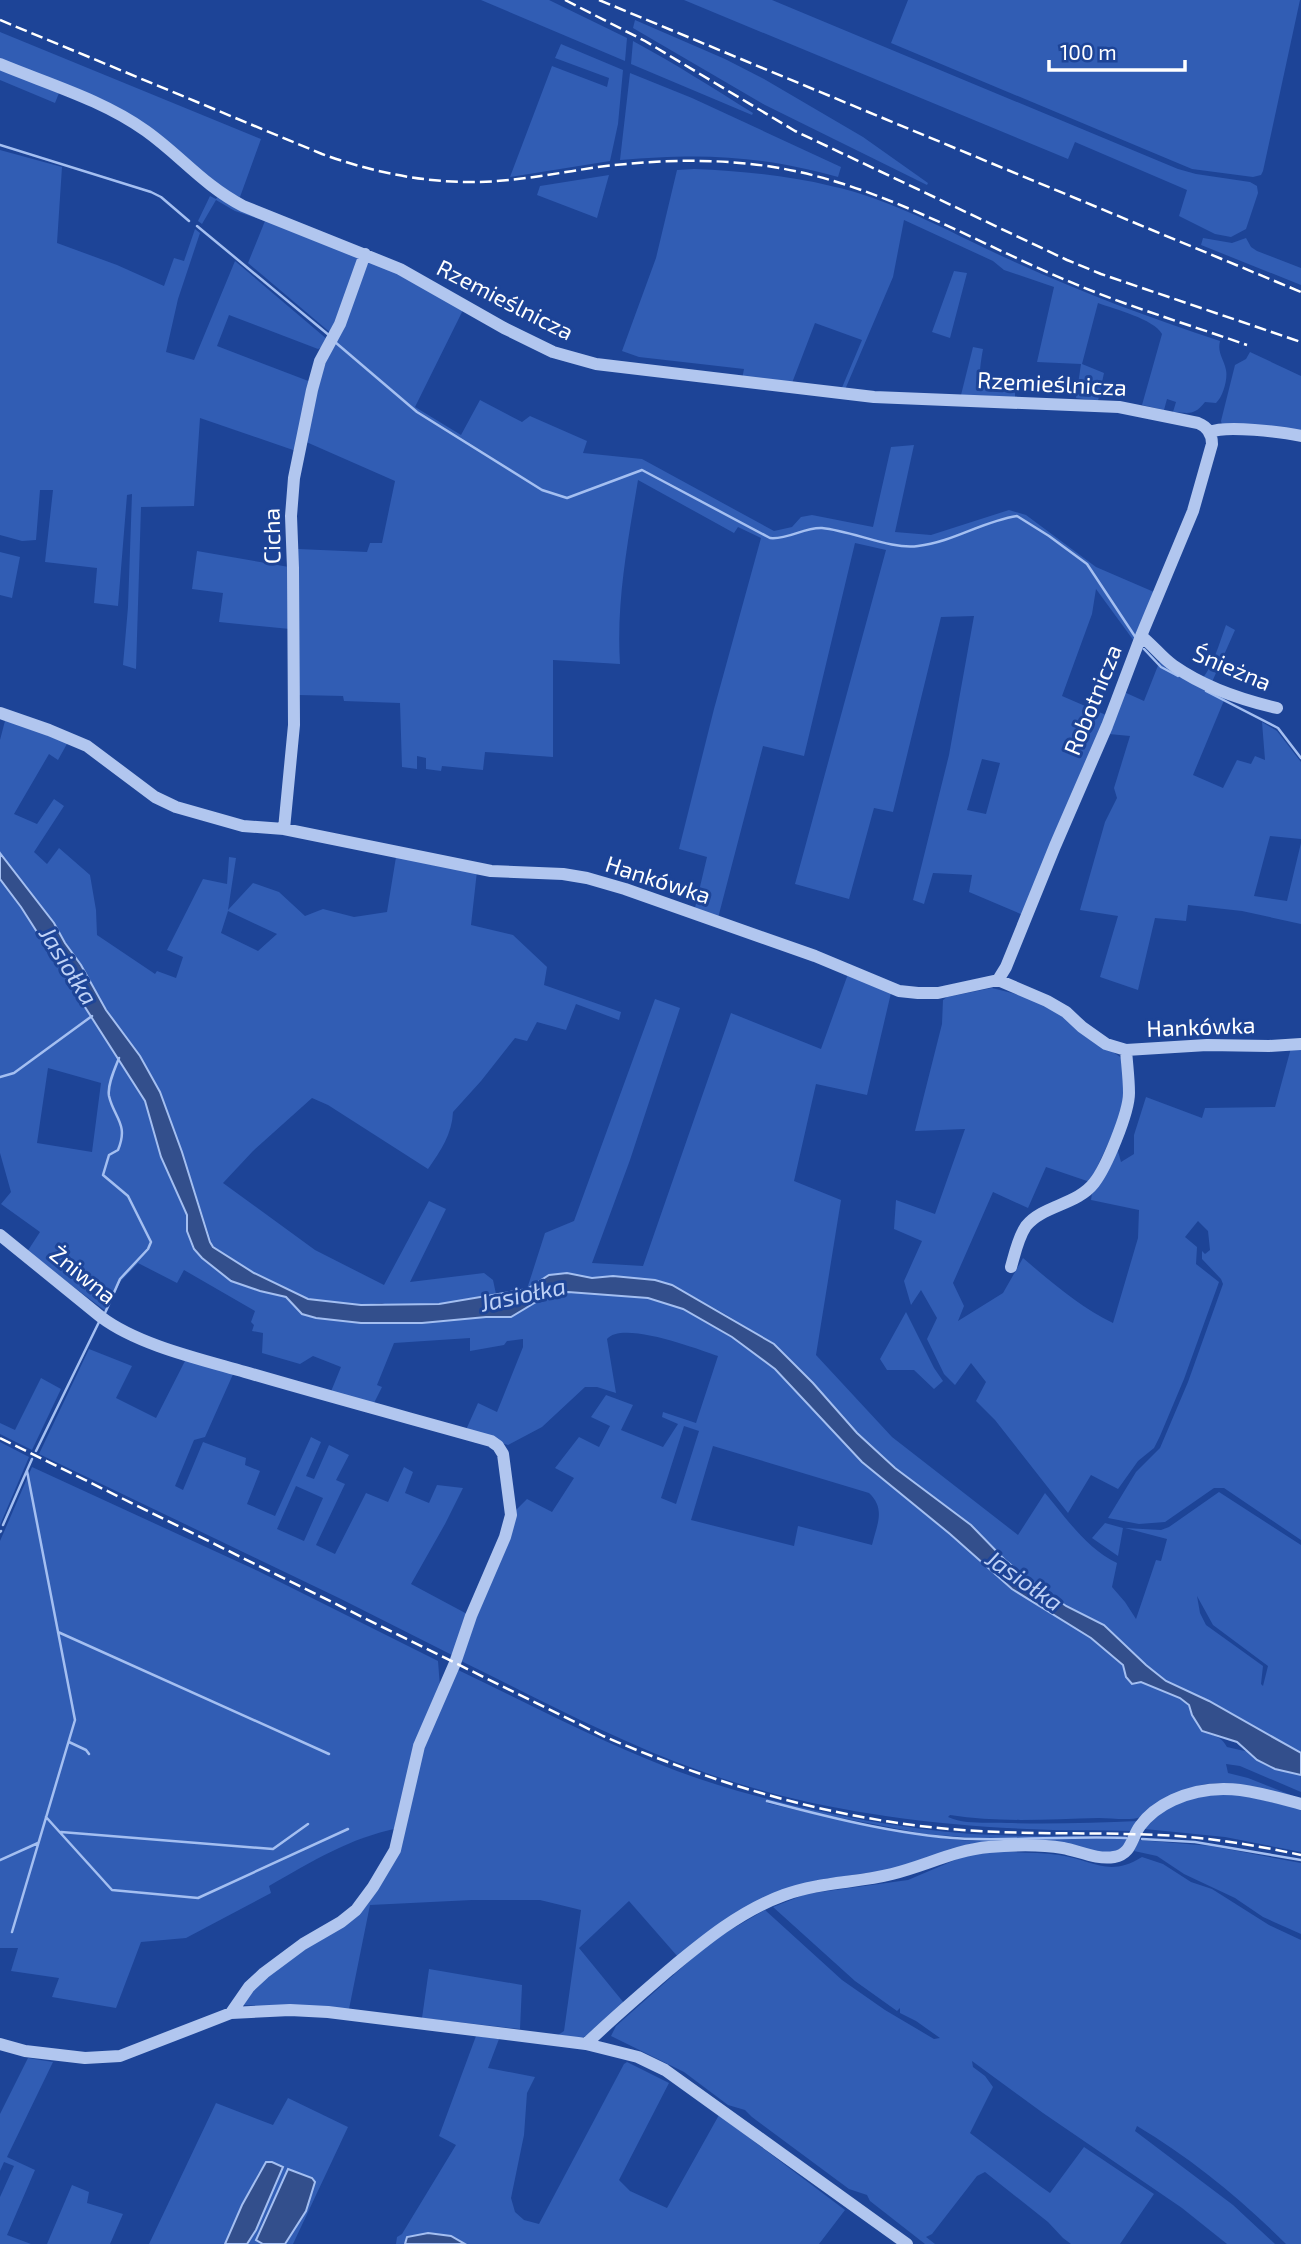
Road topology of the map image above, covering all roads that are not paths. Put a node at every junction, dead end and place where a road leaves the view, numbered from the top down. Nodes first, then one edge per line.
1 (0, 64) edge
2 (365, 254) junction
3 (1209, 432) junction
4 (1301, 436) edge
5 (1141, 636) junction
6 (1277, 708) dead end
7 (0, 713) edge
8 (284, 829) junction
9 (998, 980) junction
10 (1300, 1041) edge
11 (1126, 1050) junction
12 (0, 1236) edge
13 (1011, 1267) dead end
14 (1301, 1804) edge
15 (231, 2013) junction
16 (0, 2044) edge
17 (586, 2044) junction
18 (907, 2244) edge

1 - 2 street, Rzemieślnicza
2 - 3 street, Rzemieślnicza
2 - 8 street, Cicha
3 - 4 street, Rzemieślnicza
3 - 5 street, Robotnicza
5 - 6 street, Śnieżna
5 - 9 street, Robotnicza
7 - 8 street, Hankówka
8 - 9 street, Hankówka
9 - 11 street, Hankówka
10 - 11 street, Hankówka
11 - 13 street
12 - 15 street, Żniwna
14 - 17 street
15 - 16 street
15 - 17 street
17 - 18 street

